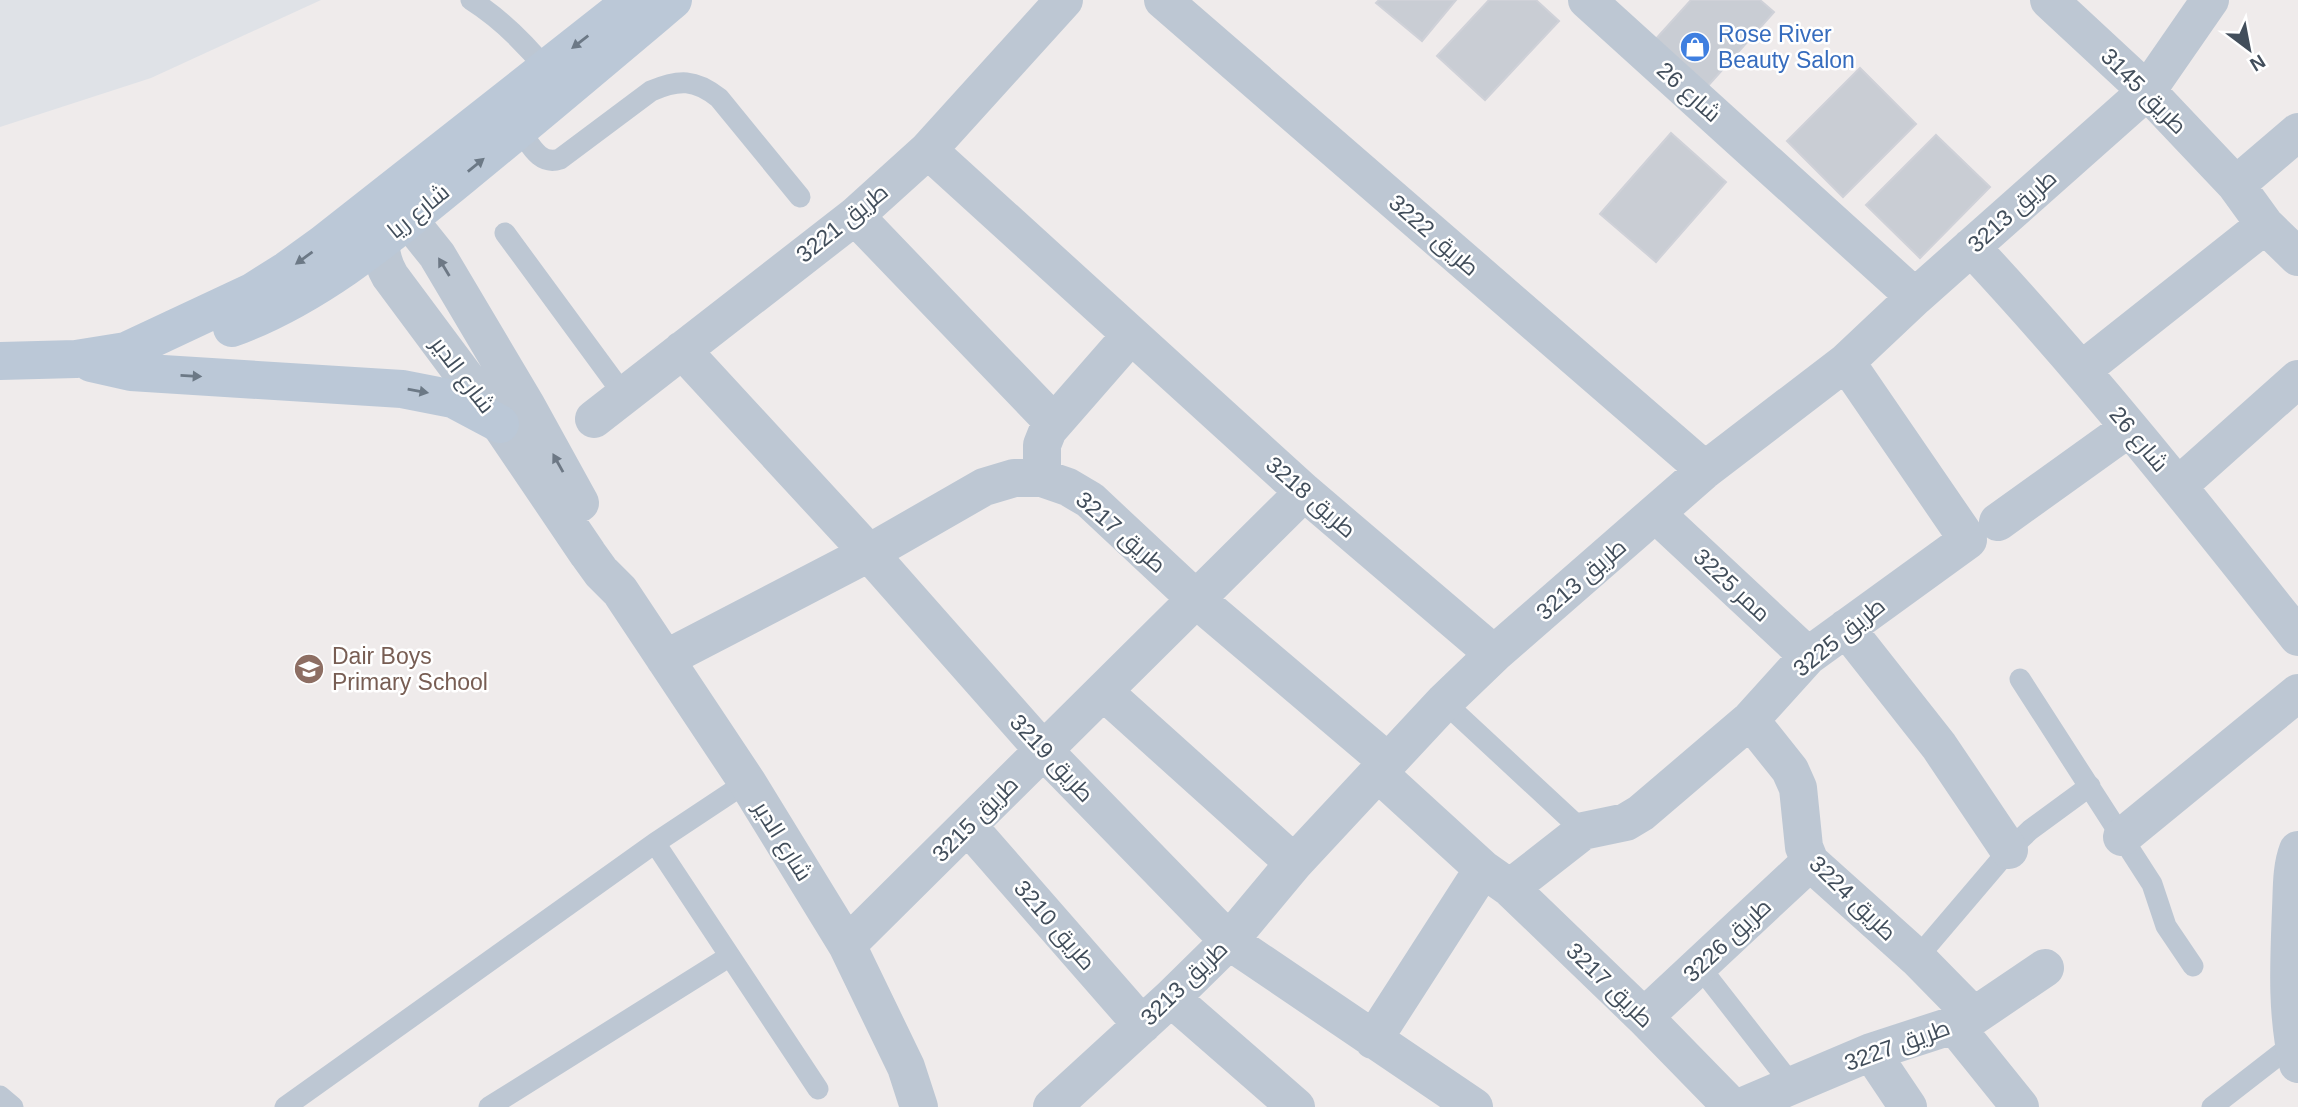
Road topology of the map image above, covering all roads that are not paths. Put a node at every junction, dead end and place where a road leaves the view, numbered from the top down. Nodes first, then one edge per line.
1 (471, 0) edge
2 (633, 0) edge
3 (673, 0) edge
4 (1064, 0) edge
5 (1163, 0) edge
6 (1587, 0) edge
7 (2049, 0) edge
8 (2210, 0) edge
9 (546, 69) junction
10 (2147, 92) junction
11 (519, 130) junction
12 (2298, 132) edge
13 (928, 150) junction
14 (2236, 185) junction
15 (800, 197) dead end
16 (855, 216) junction
17 (2265, 225) junction
18 (380, 227) junction
19 (505, 233) dead end
20 (1971, 247) junction
21 (2298, 257) edge
22 (1915, 297) junction
23 (1132, 335) junction
24 (682, 350) junction
25 (76, 359) junction
26 (0, 361) edge
27 (1846, 362) junction
28 (2082, 370) junction
29 (2298, 379) edge
30 (624, 395) junction
31 (594, 419) dead end
32 (1054, 423) junction
33 (499, 424) junction
34 (2129, 428) junction
35 (1705, 470) junction
36 (1042, 478) junction
37 (2178, 486) junction
38 (1304, 492) junction
39 (1656, 514) junction
40 (1998, 522) dead end
41 (869, 553) junction
42 (620, 590) junction
43 (1197, 600) junction
44 (1846, 628) junction
45 (2298, 637) edge
46 (1494, 654) junction
47 (1808, 656) junction
48 (664, 659) junction
49 (2020, 679) dead end
50 (1104, 692) junction
51 (2298, 693) edge
52 (1444, 702) junction
53 (1750, 720) junction
54 (1044, 751) junction
55 (1384, 768) junction
56 (747, 782) junction
57 (2090, 786) junction
58 (968, 825) junction
59 (1583, 831) junction
60 (2122, 837) junction
61 (655, 843) junction
62 (2009, 850) junction
63 (2298, 850) edge
64 (1810, 862) junction
65 (1294, 863) junction
66 (1496, 878) junction
67 (1229, 941) junction
68 (847, 945) junction
69 (730, 956) junction
70 (1917, 958) junction
71 (1699, 965) junction
72 (2193, 966) dead end
73 (2045, 968) dead end
74 (1171, 998) junction
75 (1644, 1017) junction
76 (1964, 1020) junction
77 (1142, 1025) junction
78 (1373, 1040) junction
79 (1871, 1052) junction
80 (2296, 1054) edge
81 (1792, 1085) junction
82 (818, 1089) dead end
83 (0, 1096) edge
84 (1059, 1105) edge
85 (13, 1107) edge
86 (285, 1107) edge
87 (489, 1107) edge
88 (919, 1107) edge
89 (1296, 1107) edge
90 (1474, 1107) edge
91 (1732, 1107) edge
92 (1741, 1107) edge
93 (1908, 1107) edge
94 (2021, 1107) edge
95 (2212, 1107) edge

1 - 9 lane
2 -> 9 main road, شارع ريا
3 - 11 main road, شارع ريا
4 - 13 street, طريق 3221
5 - 35 street, طريق 3222
6 - 22 street, شارع 26
7 - 10 street, طريق 3145
8 - 10 street, طريق 3213
9 - 18 main road, شارع ريا
10 - 14 street, طريق 3145
10 - 20 street, طريق 3213
11 - 15 lane
18 -> 11 main road, شارع ريا
12 - 14 street
13 - 16 street, طريق 3221
13 - 23 street, طريق 3218
14 - 17 street, طريق 3145
16 - 24 street, طريق 3221
16 - 32 street
17 - 21 street, طريق 3145
17 - 28 street
18 - 25 main road, شارع ريا
18 - 33 street, شارع الدير
42 -> 18 street, شارع الدير
19 - 30 lane
20 - 22 street, طريق 3213
20 - 28 street, شارع 26
22 - 27 street, طريق 3213
23 - 32 street
23 - 38 street, طريق 3218
24 - 30 street, طريق 3221
24 - 41 street, طريق 3219
25 - 26 main road, شارع ريا
25 -> 33 main road
27 - 35 street, طريق 3213
27 - 44 street, طريق 3225
28 - 34 street, شارع 26
29 - 37 street
30 - 31 street, طريق 3221
32 - 36 street
33 - 42 street, شارع الدير
34 - 37 street, شارع 26
34 - 40 street
35 - 39 street, طريق 3213
36 - 41 street, طريق 3217
36 - 43 street, طريق 3217
37 - 45 street, شارع 26
38 - 43 street, طريق 3215
38 - 46 street, طريق 3218
39 - 46 street, طريق 3213
39 - 47 street, ممر 3225
41 - 48 street, طريق 3217
41 - 54 street, طريق 3219
42 - 48 street, شارع الدير
43 - 50 street, طريق 3215
43 - 55 street, طريق 3217
44 - 47 street, طريق 3225
44 - 62 street
46 - 52 street, طريق 3213
47 - 53 street, طريق 3225
48 - 56 street, شارع الدير
49 - 57 lane
50 - 54 street, طريق 3215
50 - 65 street
51 - 60 street
52 - 55 street, طريق 3213
52 - 59 lane
53 - 59 street, طريق 3225
53 - 64 street, طريق 3224
54 - 58 street, طريق 3215
54 - 67 street, طريق 3219
55 - 65 street, طريق 3213
55 - 66 street, طريق 3217
56 - 61 lane
56 - 68 street, شارع الدير
57 - 60 lane
57 - 62 lane, طريق 3224
58 - 68 street, طريق 3215
58 - 77 street, طريق 3210
59 - 66 street, طريق 3225
60 - 72 lane
61 - 69 lane
61 - 86 lane
62 - 70 lane, طريق 3224
63 - 80 street
64 - 70 street, طريق 3224
64 - 71 street, طريق 3226
65 - 67 street, طريق 3213
66 - 75 street, طريق 3217
66 - 78 street
67 - 74 street, طريق 3213
67 - 78 street, طريق 3219
68 - 88 street, شارع الدير
69 - 82 lane
69 - 87 lane
70 - 76 street, طريق 3224
71 - 75 street, طريق 3226
71 - 81 lane
73 - 76 street, طريق 3227
74 - 77 street, طريق 3213
74 - 89 street
75 - 91 street, طريق 3217
76 - 79 street, طريق 3227
76 - 94 street, طريق 3224
77 - 84 street, طريق 3213
78 - 90 street, طريق 3219
79 - 81 street, طريق 3227
79 - 93 street
80 - 95 lane
81 - 92 street, طريق 3227
83 - 85 lane

